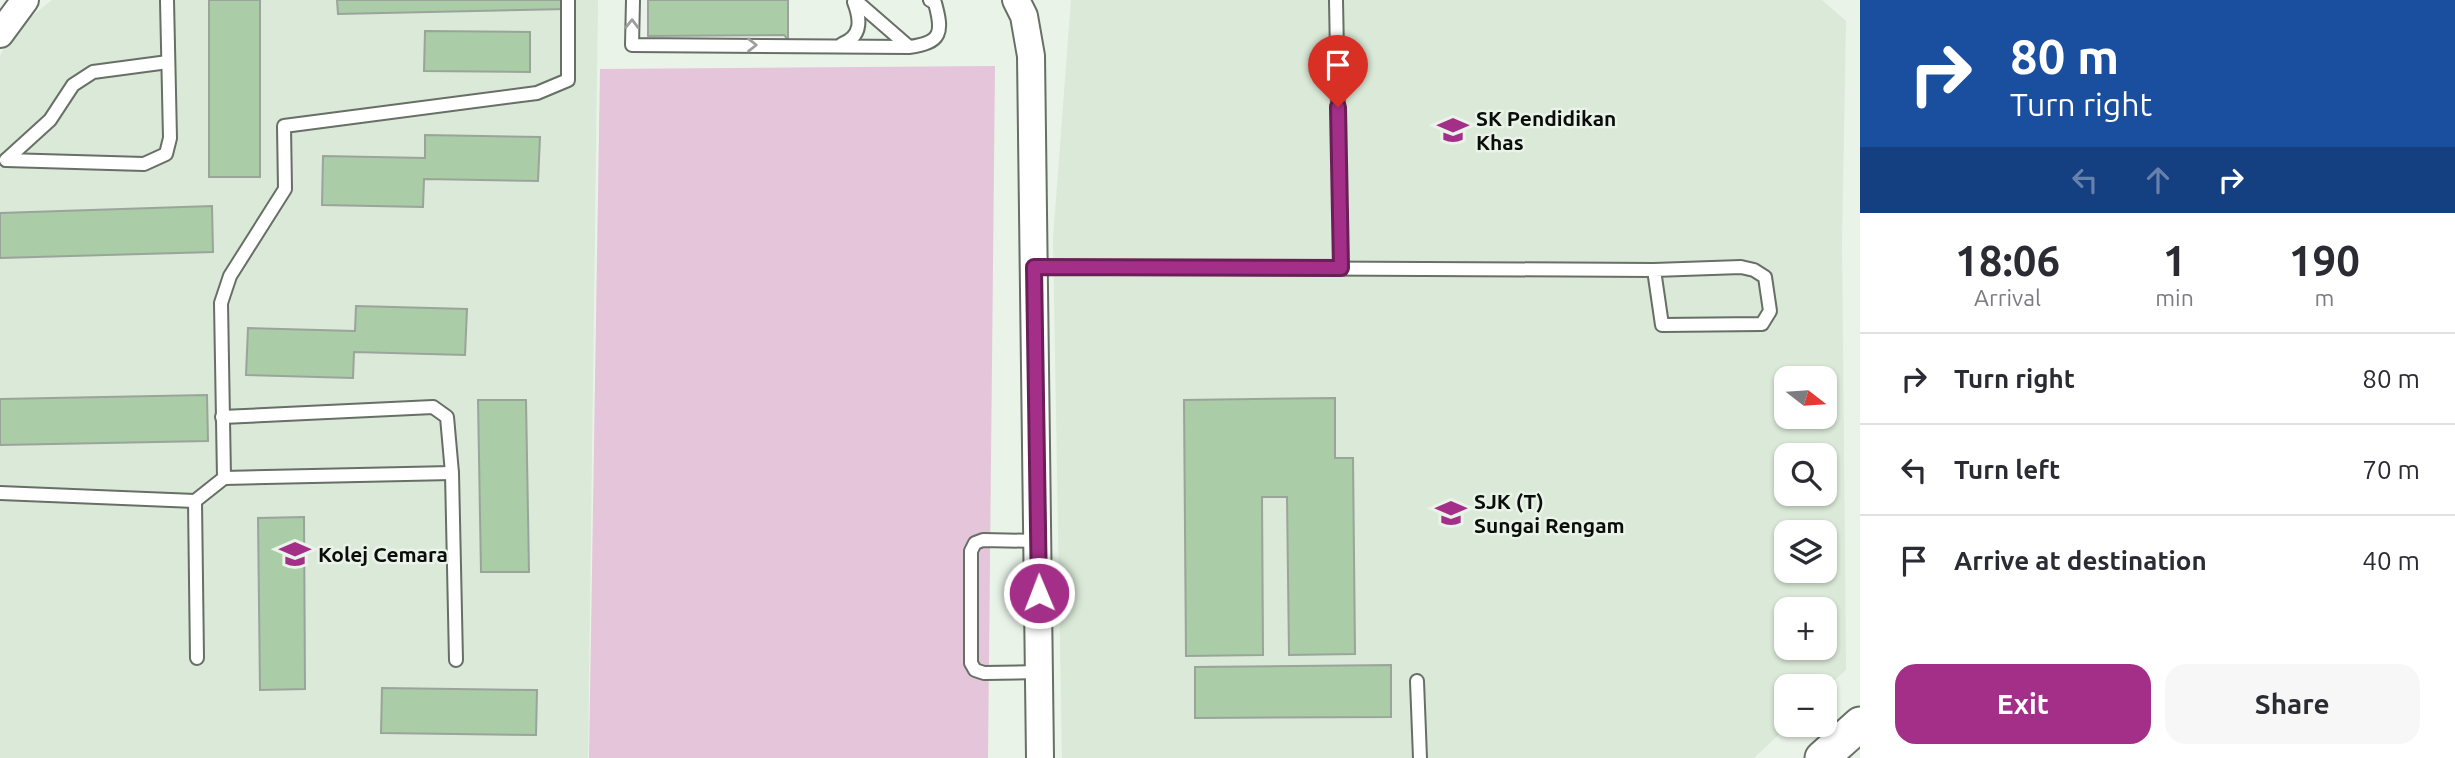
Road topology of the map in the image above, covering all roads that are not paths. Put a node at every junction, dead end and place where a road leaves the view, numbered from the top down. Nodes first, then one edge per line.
1 (167, 0) edge
2 (568, 0) edge
3 (633, 0) edge
4 (854, 0) edge
5 (930, 0) edge
6 (1016, 0) edge
7 (1336, 0) edge
8 (22, 1) edge
9 (0, 34) edge
10 (838, 45) junction
11 (909, 47) junction
12 (168, 62) junction
13 (1034, 267) junction
14 (1341, 268) junction
15 (1654, 270) junction
16 (222, 417) junction
17 (452, 473) junction
18 (224, 478) junction
19 (0, 493) edge
20 (195, 501) junction
21 (1038, 541) junction
22 (197, 659) dead end
23 (456, 660) dead end
24 (1041, 672) junction
25 (1417, 681) dead end
26 (1860, 724) edge
27 (1040, 758) edge
28 (1420, 758) edge
29 (1822, 758) edge

1 - 12 lane
2 - 16 lane
3 - 10 lane
4 - 10 lane
4 - 11 lane
5 - 11 lane
6 - 13 street
7 - 14 lane
8 - 9 street
10 - 11 lane
12 - 12 lane
13 - 14 lane
13 - 21 street
14 - 15 lane
15 - 15 lane
16 - 17 lane
16 - 18 lane
17 - 18 lane
17 - 23 lane
18 - 20 lane
19 - 20 lane
20 - 22 lane
21 - 24 street
21 - 24 lane
24 - 27 street
25 - 28 lane
26 - 29 street

